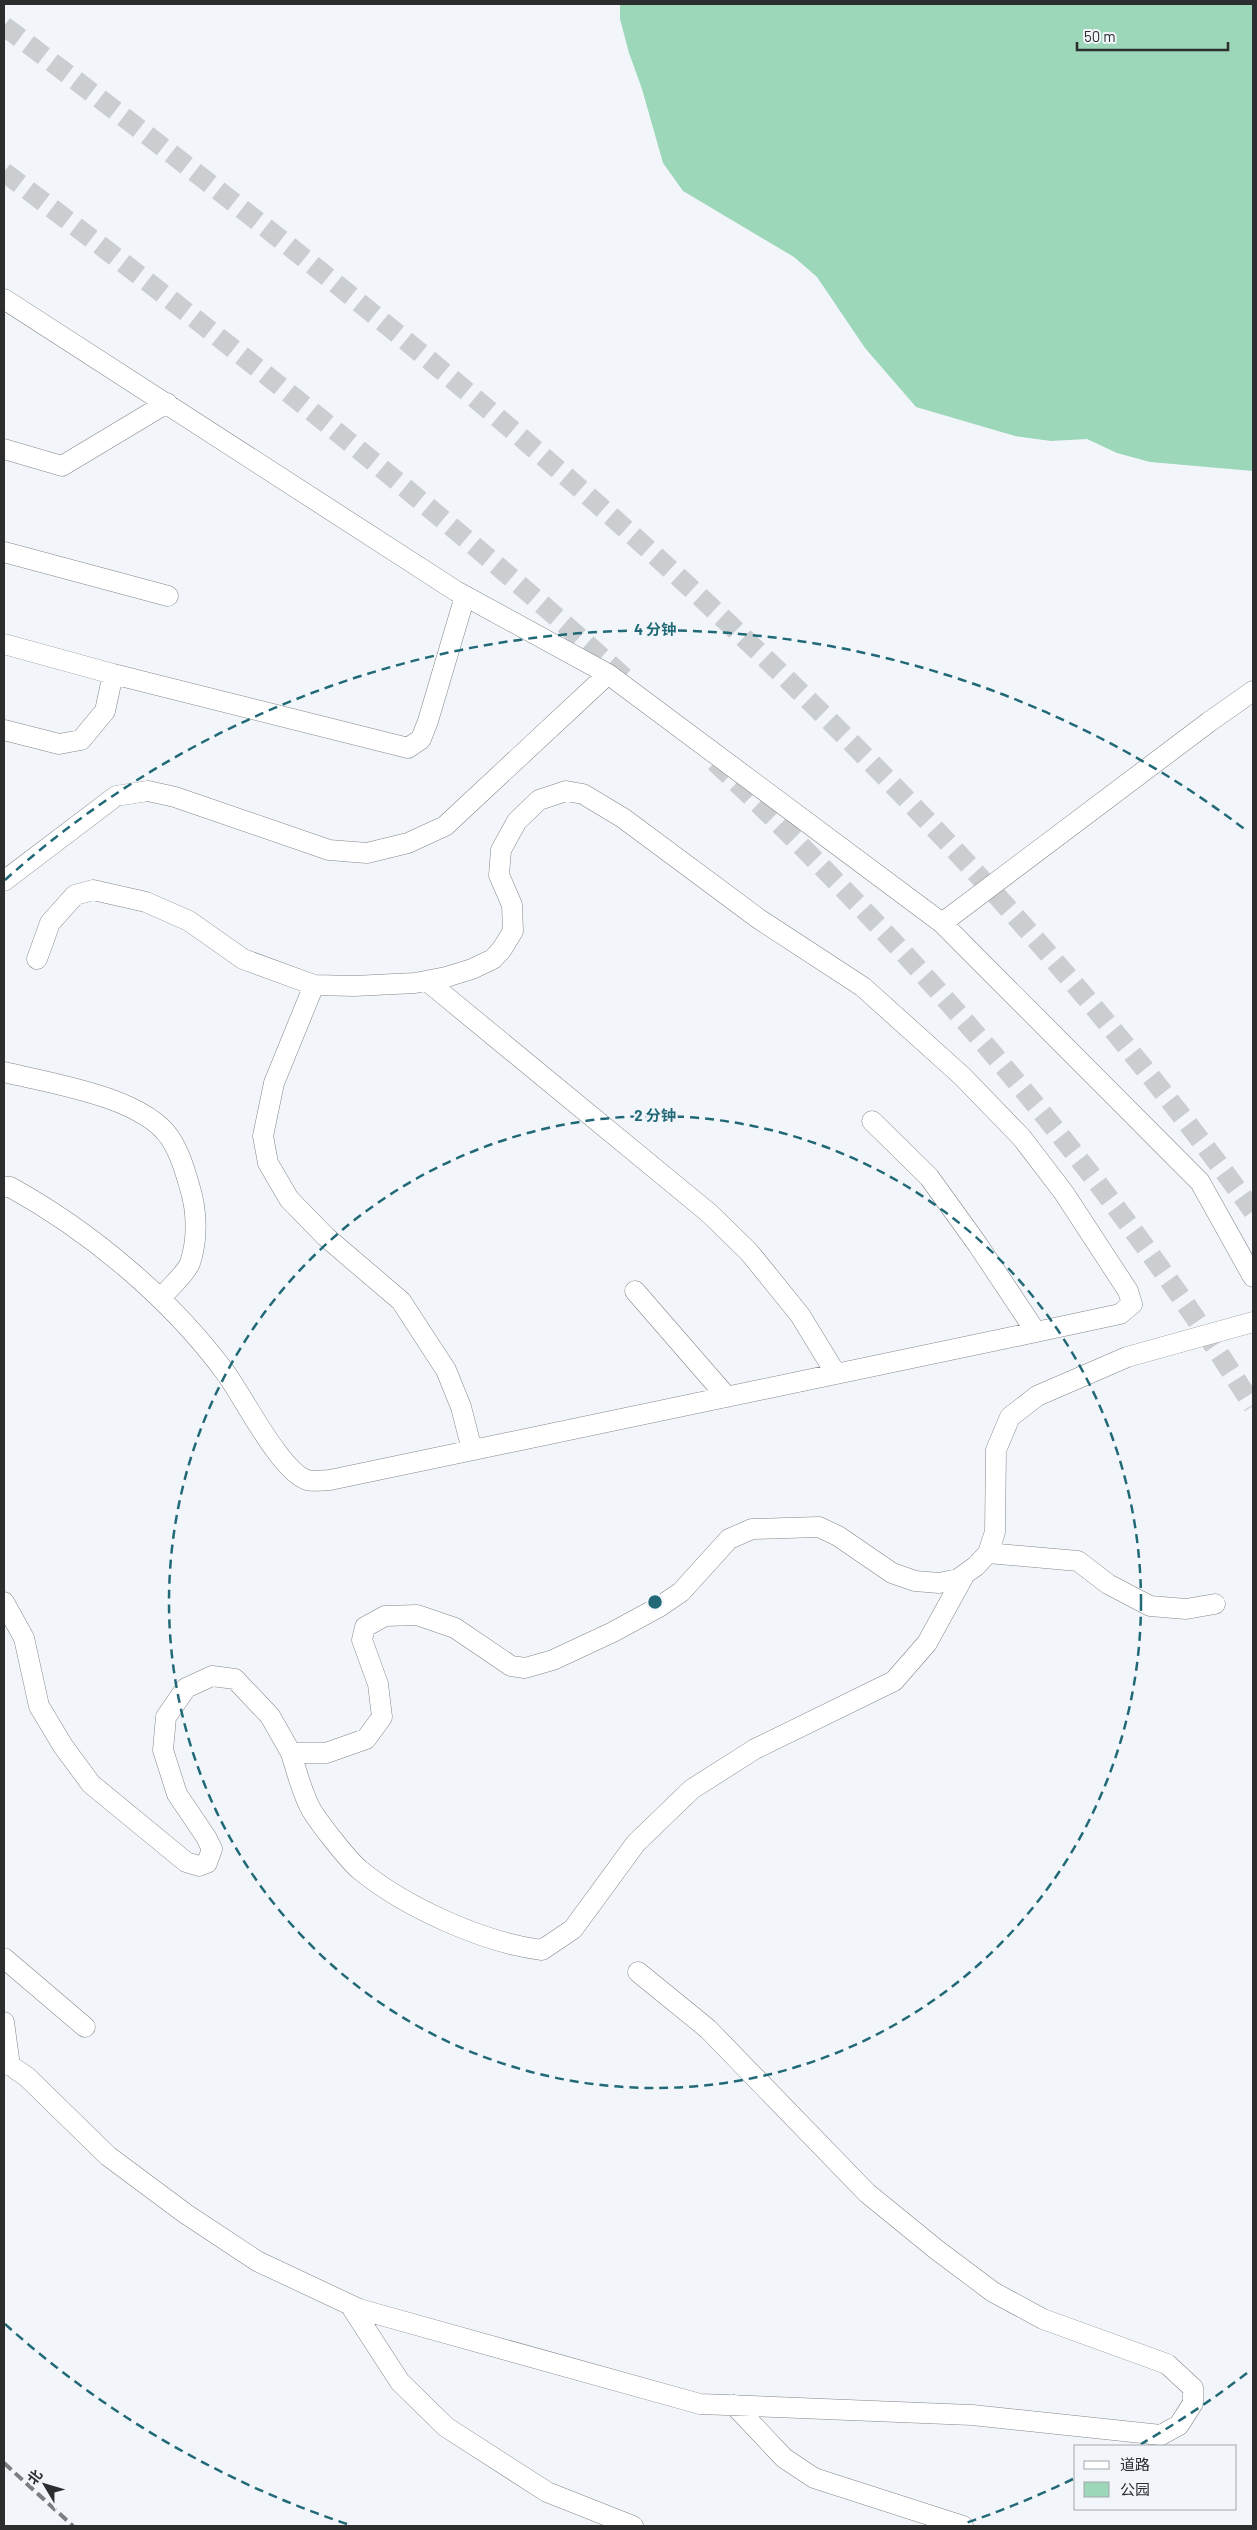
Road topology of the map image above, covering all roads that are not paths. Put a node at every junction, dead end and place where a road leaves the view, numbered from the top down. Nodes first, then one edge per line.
1 (4, 300) edge
2 (166, 403) junction
3 (4, 449) edge
4 (4, 552) edge
5 (168, 596) dead end
6 (465, 596) junction
7 (4, 644) edge
8 (113, 674) junction
9 (608, 674) junction
10 (1253, 691) edge
11 (4, 730) edge
12 (4, 881) edge
13 (942, 923) junction
14 (36, 959) dead end
15 (427, 981) junction
16 (314, 985) junction
17 (4, 1072) edge
18 (872, 1121) dead end
19 (4, 1187) edge
20 (1246, 1248) edge
21 (1253, 1277) edge
22 (635, 1291) dead end
23 (161, 1298) junction
24 (1253, 1322) edge
25 (1036, 1332) junction
26 (836, 1374) junction
27 (727, 1397) junction
28 (472, 1450) junction
29 (988, 1553) junction
30 (965, 1574) junction
31 (4, 1602) edge
32 (1215, 1604) dead end
33 (291, 1753) junction
34 (4, 1958) edge
35 (638, 1972) dead end
36 (4, 2022) edge
37 (85, 2027) dead end
38 (7, 2063) edge
39 (350, 2305) junction
40 (734, 2406) junction
41 (633, 2526) edge
42 (963, 2526) edge

1 - 2 street
2 - 3 street
2 - 6 street
4 - 5 street
6 - 8 street
6 - 9 street
7 - 8 street
8 - 11 street
9 - 12 street
9 - 13 street
10 - 13 street
13 - 20 street
14 - 16 street
15 - 16 street
15 - 25 street
15 - 26 street
16 - 28 street
17 - 23 street
18 - 25 street
19 - 23 street
20 - 21 street
22 - 27 street
23 - 28 street
24 - 29 street
25 - 26 street
26 - 27 street
27 - 28 street
29 - 30 street
29 - 32 street
30 - 33 street
30 - 33 street
31 - 33 street
34 - 37 street
35 - 40 street
36 - 38 street
38 - 39 street
39 - 40 street
39 - 41 street
40 - 42 street

